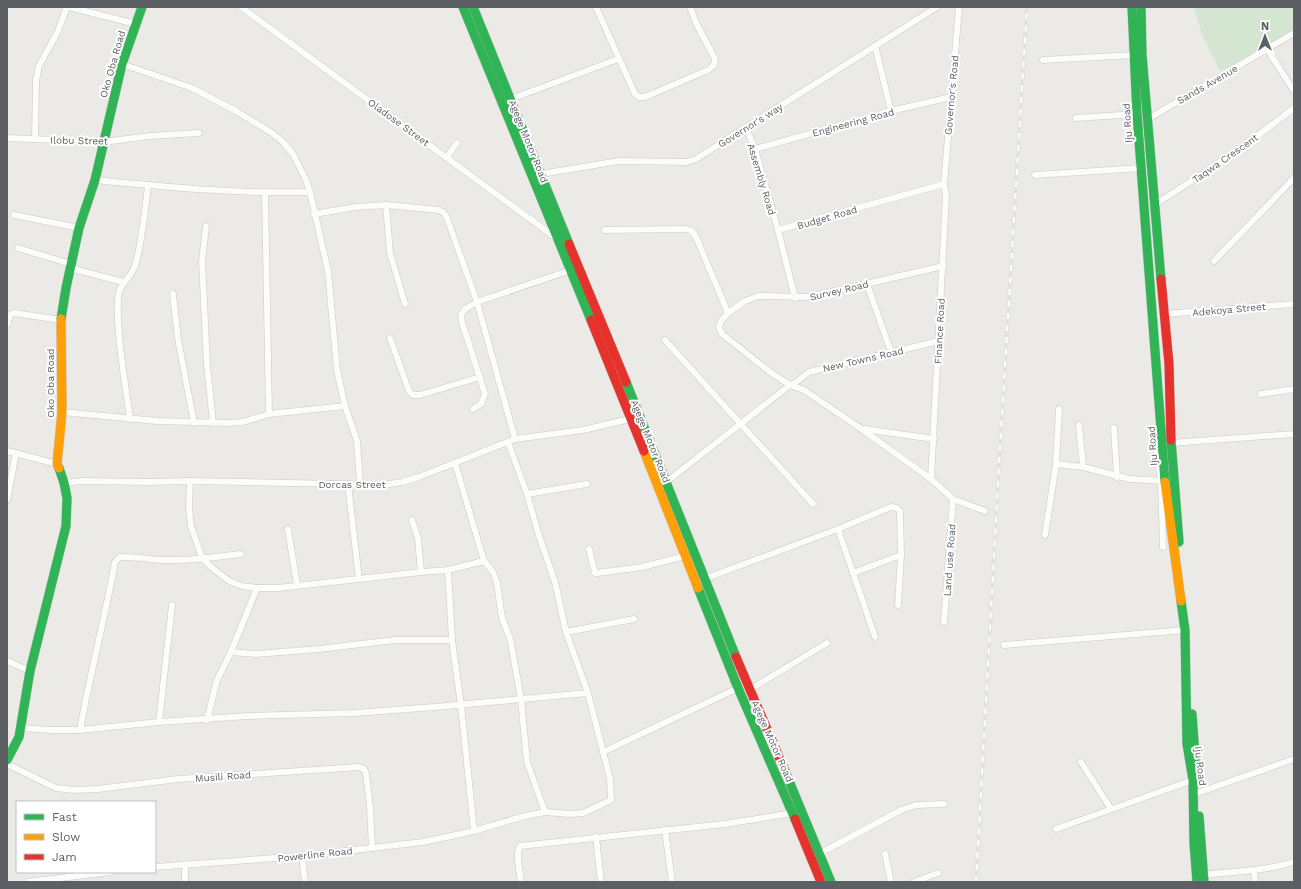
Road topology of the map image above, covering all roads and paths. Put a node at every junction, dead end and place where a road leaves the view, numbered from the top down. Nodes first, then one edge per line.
1 (68, 7) edge
2 (142, 7) edge
3 (241, 7) edge
4 (463, 7) edge
5 (473, 7) edge
6 (596, 7) edge
7 (690, 7) edge
8 (937, 7) edge
9 (959, 7) edge
10 (1139, 9) edge
11 (136, 24) junction
12 (1294, 34) edge
13 (875, 46) junction
14 (1267, 49) junction
15 (1134, 55) junction
16 (618, 59) junction
17 (1043, 60) dead end
18 (122, 64) junction
19 (1294, 91) edge
20 (951, 97) junction
21 (511, 99) junction
22 (1294, 108) edge
23 (891, 111) junction
24 (1137, 114) junction
25 (1076, 118) dead end
26 (1148, 119) junction
27 (746, 128) junction
28 (199, 133) dead end
29 (7, 138) edge
30 (35, 139) junction
31 (103, 142) junction
32 (457, 143) dead end
33 (755, 149) junction
34 (447, 157) junction
35 (1141, 168) junction
36 (541, 174) junction
37 (1035, 175) dead end
38 (1294, 178) edge
39 (95, 180) junction
40 (944, 184) junction
41 (148, 185) junction
42 (310, 192) junction
43 (265, 193) junction
44 (386, 205) junction
45 (1154, 205) junction
46 (314, 214) junction
47 (14, 215) dead end
48 (206, 226) dead end
49 (80, 228) junction
50 (605, 230) dead end
51 (778, 230) junction
52 (567, 238) junction
53 (557, 239) junction
54 (18, 248) dead end
55 (1214, 261) dead end
56 (71, 266) junction
57 (943, 266) junction
58 (571, 270) junction
59 (123, 282) junction
60 (867, 284) junction
61 (173, 294) dead end
62 (795, 298) junction
63 (477, 302) junction
64 (405, 304) dead end
65 (1294, 304) edge
66 (728, 313) junction
67 (1164, 314) junction
68 (61, 320) junction
69 (7, 325) edge
70 (390, 338) dead end
71 (665, 340) dead end
72 (939, 341) junction
73 (891, 352) junction
74 (480, 377) junction
75 (790, 385) junction
76 (1294, 389) edge
77 (1261, 394) dead end
78 (345, 406) junction
79 (473, 409) dead end
80 (1059, 409) dead end
81 (62, 412) junction
82 (269, 414) junction
83 (639, 416) junction
84 (130, 419) junction
85 (630, 420) junction
86 (741, 422) junction
87 (194, 423) junction
88 (213, 423) junction
89 (1079, 425) dead end
90 (860, 428) junction
91 (1114, 428) dead end
92 (1154, 431) dead end
93 (1294, 434) edge
94 (515, 439) junction
95 (934, 439) junction
96 (508, 442) junction
97 (1171, 443) junction
98 (7, 451) edge
99 (16, 453) junction
100 (455, 463) junction
101 (57, 464) junction
102 (1056, 464) junction
103 (1084, 468) junction
104 (1117, 477) junction
105 (931, 479) junction
106 (190, 481) junction
107 (1163, 481) junction
108 (64, 483) junction
109 (665, 483) junction
110 (348, 484) junction
111 (360, 484) junction
112 (587, 484) dead end
113 (527, 494) junction
114 (953, 499) junction
115 (7, 500) edge
116 (813, 504) dead end
117 (985, 511) dead end
118 (412, 520) dead end
119 (288, 529) dead end
120 (838, 529) junction
121 (1045, 535) dead end
122 (1163, 547) dead end
123 (589, 549) dead end
124 (241, 554) dead end
125 (901, 555) junction
126 (685, 556) junction
127 (202, 558) junction
128 (484, 561) junction
129 (448, 570) junction
130 (421, 572) junction
131 (853, 573) junction
132 (359, 579) junction
133 (704, 579) junction
134 (297, 585) junction
135 (257, 588) junction
136 (172, 605) dead end
137 (898, 605) dead end
138 (714, 614) junction
139 (634, 619) dead end
140 (944, 622) dead end
141 (1185, 630) junction
142 (566, 632) junction
143 (875, 637) dead end
144 (452, 640) junction
145 (827, 643) dead end
146 (1004, 645) dead end
147 (231, 652) junction
148 (7, 661) edge
149 (740, 666) junction
150 (731, 669) junction
151 (30, 671) junction
152 (738, 688) junction
153 (749, 690) junction
154 (588, 693) junction
155 (521, 699) junction
156 (461, 705) junction
157 (207, 720) junction
158 (159, 722) junction
159 (21, 728) junction
160 (80, 730) junction
161 (10, 746) edge
162 (603, 752) junction
163 (1294, 759) edge
164 (7, 760) edge
165 (1081, 762) dead end
166 (7, 764) edge
167 (1193, 780) junction
168 (1197, 793) junction
169 (944, 804) dead end
170 (1111, 809) junction
171 (545, 812) junction
172 (793, 813) junction
173 (1056, 829) dead end
174 (666, 830) junction
175 (474, 831) junction
176 (596, 837) junction
177 (372, 848) junction
178 (819, 854) junction
179 (885, 854) dead end
180 (302, 856) junction
181 (1294, 862) edge
182 (184, 864) junction
183 (156, 867) edge
184 (1254, 870) junction
185 (105, 873) edge
186 (938, 874) dead end
187 (1200, 878) edge
188 (77, 879) edge
189 (28, 882) edge
190 (185, 882) edge
191 (305, 882) edge
192 (521, 882) edge
193 (601, 882) edge
194 (672, 882) edge
195 (821, 882) edge
196 (831, 882) edge
197 (891, 882) edge
198 (914, 882) edge
199 (1255, 882) edge

1 - 11 street
1 - 30 street
2 - 11 main road, Oko Oba Road
3 - 34 street, Oladose Street
4 - 53 main road, Agege Motor Road
5 - 21 main road, Agege Motor Road
6 - 16 street
7 - 16 street
8 - 13 street, Governor's way
9 - 20 street, Governor's Road
10 - 15 main road, Iju Road
10 - 26 main road, Iju Road
11 - 18 main road, Oko Oba Road
12 - 14 street, Sands Avenue
13 - 23 street
13 - 27 street, Governor's way
14 - 19 street
14 - 26 street, Sands Avenue
15 - 17 street
15 - 24 main road, Iju Road
16 - 21 street
18 - 31 main road, Oko Oba Road
18 - 42 street
20 - 23 street, Engineering Road
20 - 40 street, Governor's Road
21 - 36 main road, Agege Motor Road
22 - 45 street, Taqwa Crescent
23 - 33 street, Engineering Road
24 - 25 street
24 - 35 main road, Iju Road
26 - 45 main road, Iju Road
27 - 33 street, Assembly Road
27 - 36 street, Governor's way
28 - 31 street, Ilobu Street
29 - 30 street, Ilobu Street
30 - 31 street, Ilobu Street
31 - 39 main road, Oko Oba Road
32 - 34 street
33 - 51 street, Assembly Road
34 - 53 street, Oladose Street
35 - 37 street
35 - 107 main road, Iju Road
36 - 52 main road, Agege Motor Road
38 - 55 street
39 - 41 street
39 - 49 main road, Oko Oba Road
40 - 51 street, Budget Road
40 - 57 street, Finance Road
41 - 43 street
41 - 59 street
42 - 43 street
42 - 46 street
43 - 82 street
44 - 46 street
44 - 63 street
44 - 64 street
45 - 67 main road, Iju Road
46 - 78 street
47 - 49 street
48 - 88 street
49 - 56 main road, Oko Oba Road
50 - 66 street
51 - 62 street
52 - 53 street
52 - 83 main road, Agege Motor Road
53 - 58 main road, Agege Motor Road
54 - 56 street
56 - 59 street
56 - 68 main road, Oko Oba Road
57 - 60 street, Survey Road
57 - 72 street, Finance Road
58 - 63 street
58 - 85 main road, Agege Motor Road
59 - 84 street
60 - 62 street, Survey Road
60 - 73 street
61 - 87 street
62 - 66 street, Survey Road
63 - 74 street
63 - 94 street
65 - 67 street, Adekoya Street
66 - 75 street
67 - 97 main road, Iju Road
68 - 69 street
68 - 81 main road, Oko Oba Road
70 - 74 street
71 - 86 street
72 - 73 street, New Towns Road
72 - 95 street, Finance Road
73 - 75 street, New Towns Road
74 - 79 street
75 - 86 street, New Towns Road
75 - 90 street
76 - 77 street
78 - 82 street
78 - 111 street
80 - 102 street
81 - 84 street
81 - 101 main road, Oko Oba Road
82 - 88 street
83 - 85 street, Dorcas Street
83 - 109 main road, Agege Motor Road
84 - 87 street
85 - 94 street, Dorcas Street
85 - 126 main road, Agege Motor Road
86 - 109 street, New Towns Road
86 - 116 street
87 - 88 street
89 - 103 street
90 - 95 street
90 - 105 street
91 - 104 street
92 - 107 street
93 - 97 street
94 - 96 street, Dorcas Street
95 - 105 street, Finance Road
96 - 100 street, Dorcas Street
96 - 113 street
97 - 168 main road, Iju Road
98 - 99 street
99 - 101 street
99 - 115 street
100 - 111 street, Dorcas Street
100 - 128 street
101 - 108 main road, Oko Oba Road
102 - 103 street
102 - 121 street
103 - 104 street
104 - 107 street
105 - 114 street
106 - 108 street, Dorcas Street
106 - 110 street, Dorcas Street
106 - 127 street
107 - 122 street
107 - 141 main road, Iju Road
108 - 151 main road, Oko Oba Road
109 - 133 main road, Agege Motor Road
110 - 111 street, Dorcas Street
110 - 132 street
112 - 113 street
113 - 142 street
114 - 117 street
114 - 140 street, Land use Road
118 - 130 street
119 - 134 street
120 - 125 street
120 - 131 street
120 - 133 street
123 - 126 street
124 - 127 street
125 - 131 street
125 - 137 street
126 - 138 main road, Agege Motor Road
127 - 135 street
127 - 160 street
128 - 129 street
128 - 155 street
129 - 130 street
129 - 144 street
130 - 132 street
131 - 143 street
132 - 134 street
133 - 138 main road, Agege Motor Road
134 - 135 street
135 - 147 street
136 - 158 street
138 - 149 main road, Agege Motor Road
138 - 150 main road, Agege Motor Road
139 - 142 street
141 - 146 street
141 - 167 main road, Iju Road
142 - 154 street
144 - 147 street
144 - 156 street
145 - 153 street
147 - 157 street
148 - 151 street
149 - 150 main road
149 - 153 main road, Agege Motor Road
150 - 152 main road, Agege Motor Road
151 - 159 main road, Oko Oba Road
152 - 162 street
152 - 172 main road, Agege Motor Road
153 - 178 main road, Agege Motor Road
154 - 155 street
154 - 162 street
155 - 156 street
155 - 171 street
156 - 157 street
156 - 175 street
157 - 158 street
158 - 160 street
159 - 160 street
159 - 161 main road, Oko Oba Road
161 - 164 main road, Oko Oba Road
162 - 171 street, Powerline Road
163 - 168 street
165 - 170 street
166 - 177 street, Musili Road
167 - 170 street
167 - 187 main road, Iju Road
168 - 187 main road, Iju Road
169 - 178 street
170 - 173 street
171 - 175 street, Powerline Road
172 - 174 street
172 - 195 main road, Agege Motor Road
174 - 176 street
174 - 194 street
175 - 177 street, Powerline Road
176 - 192 street
176 - 193 street
177 - 180 street, Powerline Road
178 - 196 main road, Agege Motor Road
179 - 197 street
180 - 182 street, Powerline Road
180 - 191 street
181 - 184 street
182 - 183 street, Powerline Road
182 - 190 street
184 - 187 street
184 - 199 street
185 - 188 street
186 - 198 street
188 - 189 street

